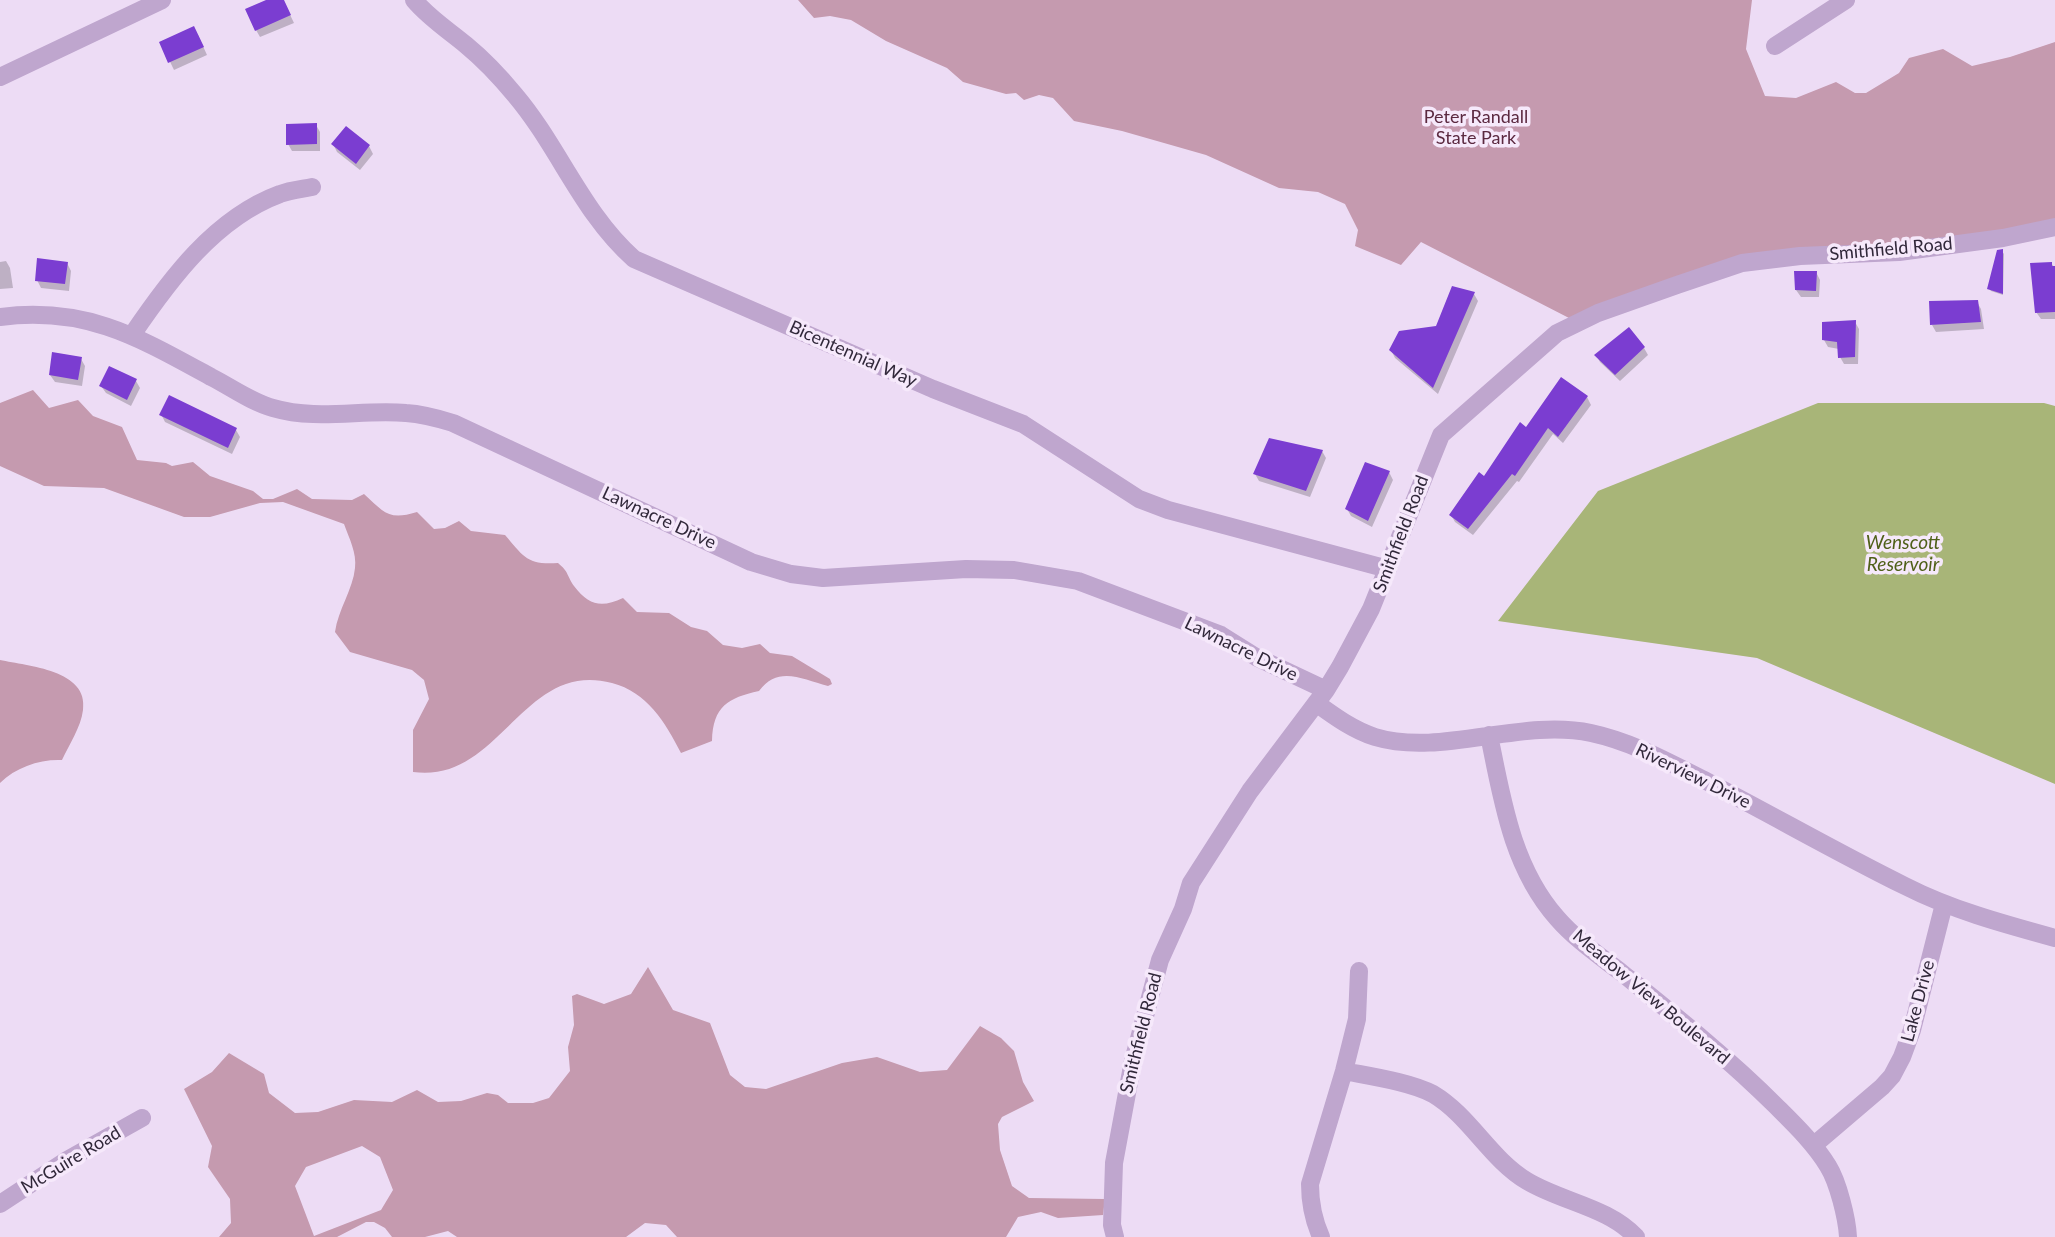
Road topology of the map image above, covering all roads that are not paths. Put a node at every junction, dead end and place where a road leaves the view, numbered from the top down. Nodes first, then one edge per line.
1 (162, 0) edge
2 (414, 0) edge
3 (1846, 0) edge
4 (1775, 46) dead end
5 (2, 70) edge
6 (312, 187) dead end
7 (2055, 227) edge
8 (0, 317) edge
9 (132, 335) junction
10 (1388, 569) junction
11 (1321, 696) junction
12 (1489, 735) junction
13 (1944, 904) junction
14 (2055, 938) edge
15 (1359, 971) dead end
16 (1344, 1071) junction
17 (142, 1118) dead end
18 (1814, 1145) junction
19 (0, 1204) edge
20 (1115, 1237) edge
21 (1321, 1237) edge
22 (1636, 1237) edge
23 (1848, 1237) edge

1 - 5 street
2 - 10 street, Bicentennial Way
3 - 4 street
6 - 9 street
7 - 10 street, Smithfield Road
8 - 9 street, Lawnacre Drive
9 - 11 street, Lawnacre Drive
10 - 11 street, Smithfield Road
11 - 12 street, Riverview Drive
11 - 20 street, Smithfield Road
12 - 13 street, Riverview Drive
12 - 18 street, Meadow View Boulevard
13 - 14 street, Riverview Drive
13 - 18 street, Lake Drive
15 - 16 street
16 - 21 street
16 - 22 street
17 - 19 street, McGuire Road
18 - 23 street, Meadow View Boulevard

